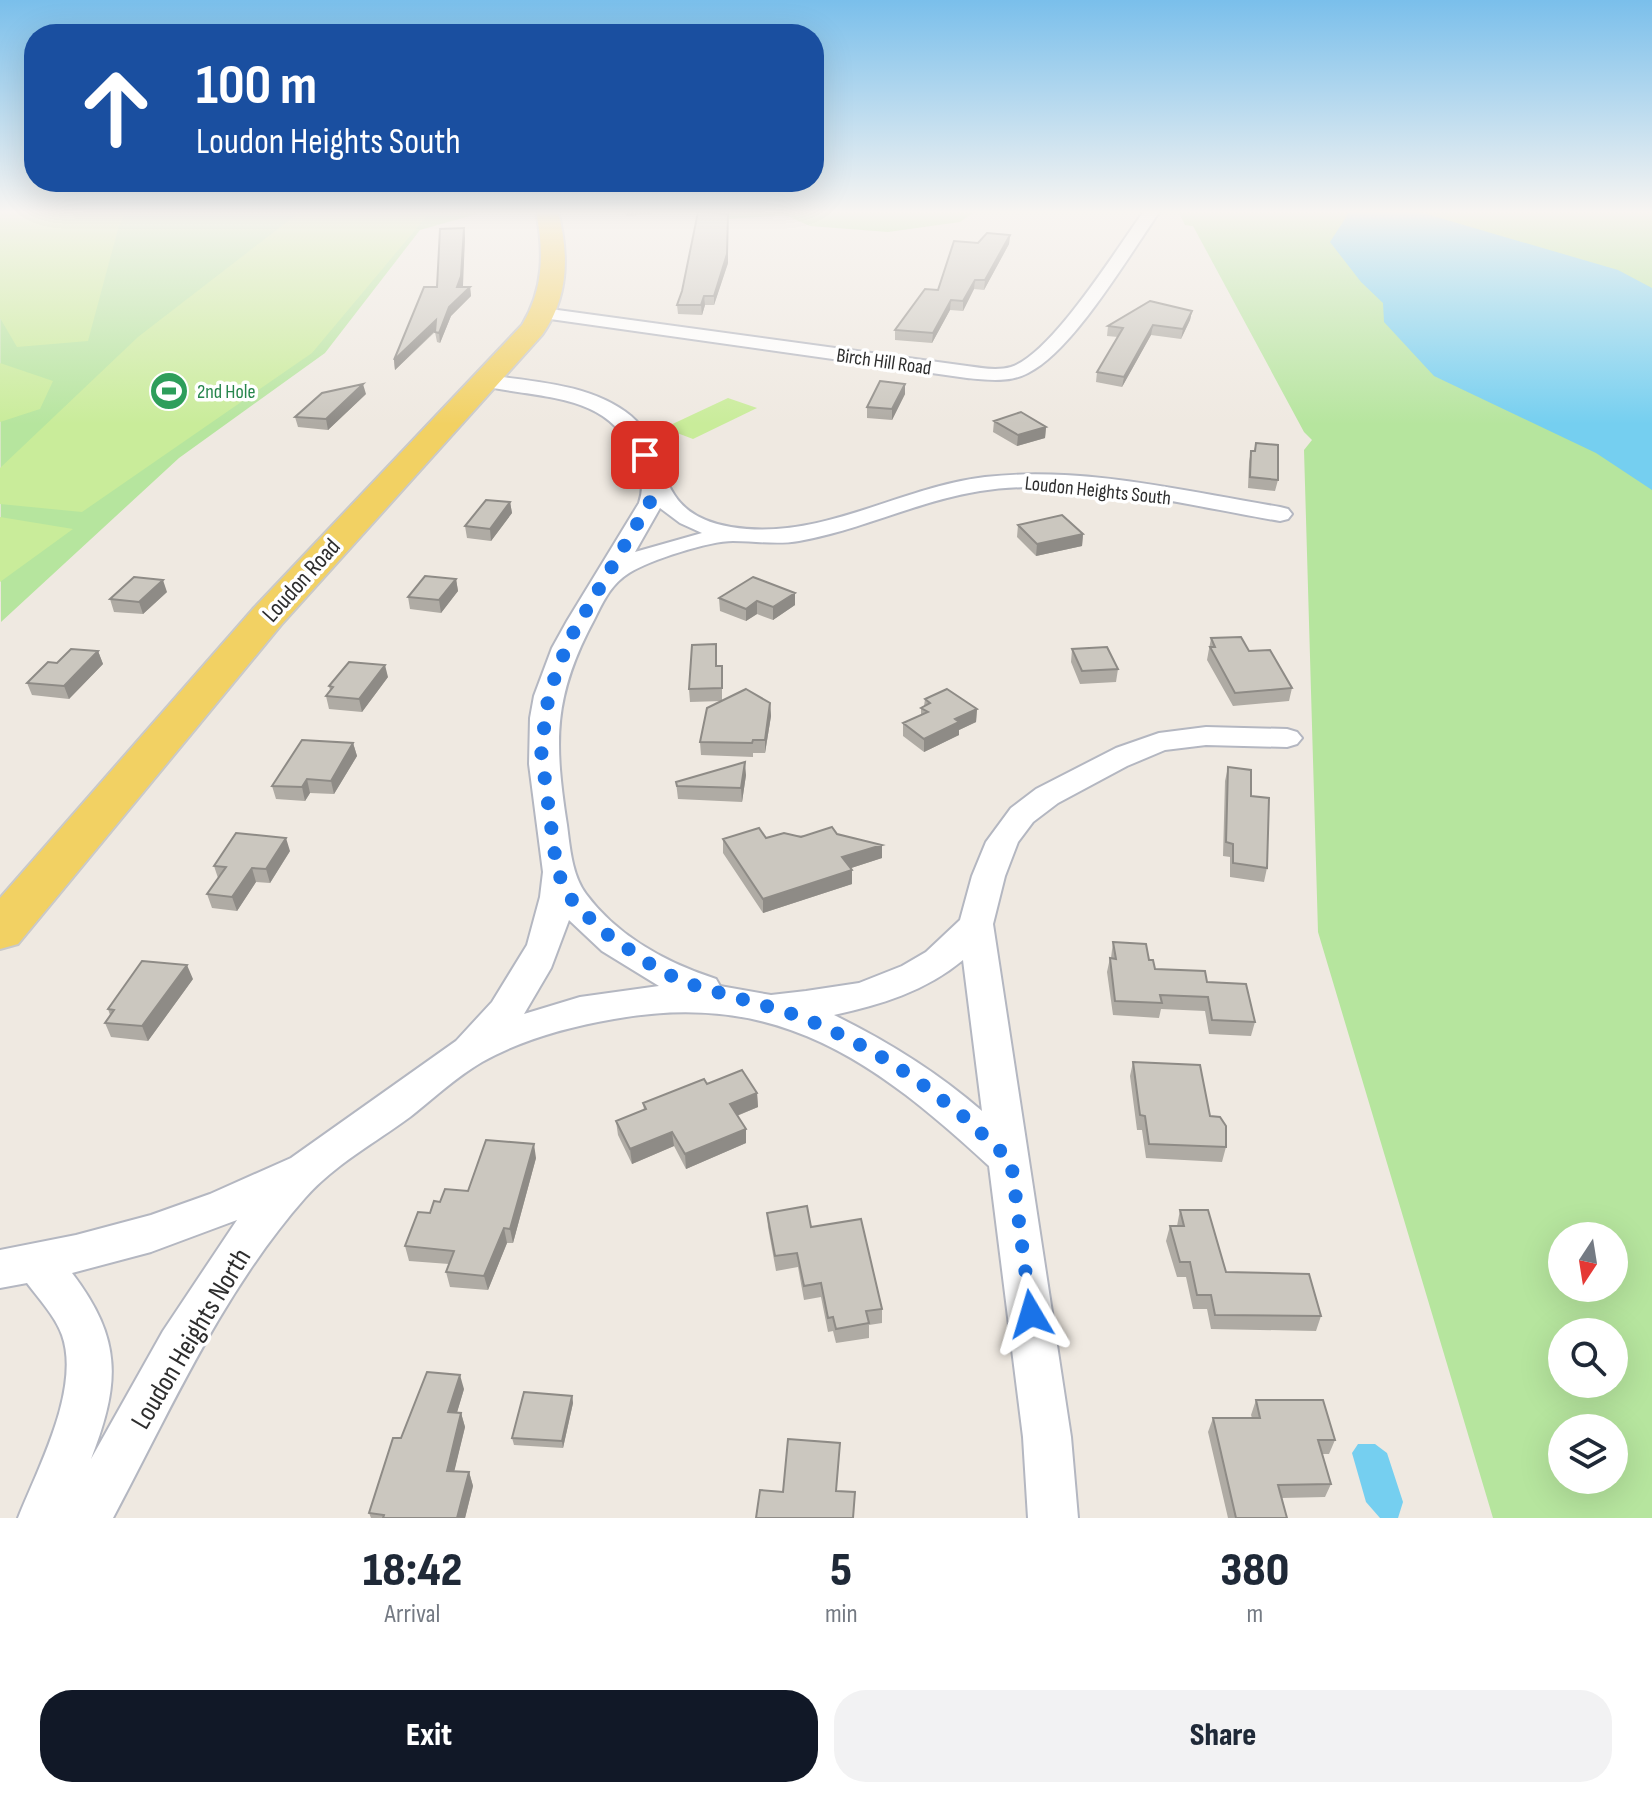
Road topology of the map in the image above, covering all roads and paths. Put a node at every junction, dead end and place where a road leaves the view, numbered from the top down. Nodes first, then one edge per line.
1 (553, 282) edge
2 (1099, 282) edge
3 (543, 313) junction
4 (487, 381) junction
5 (656, 486) junction
6 (1280, 514) dead end
7 (730, 534) junction
8 (609, 576) junction
9 (1287, 738) dead end
10 (557, 871) junction
11 (976, 924) junction
12 (0, 931) edge
13 (740, 999) junction
14 (456, 1059) junction
15 (1011, 1161) junction
16 (307, 1167) junction
17 (19, 1266) edge
18 (43, 1518) edge
19 (86, 1518) edge
20 (1053, 1518) edge

1 - 3 main road, Loudon Road
2 - 3 street, Birch Hill Road
3 - 4 main road, Loudon Road
4 - 5 street, Loudon Heights South
4 - 12 main road, Loudon Road
5 - 7 street, Loudon Heights South
5 - 8 street
6 - 7 street, Loudon Heights South
7 - 8 street, Loudon Heights South
8 - 10 street
9 - 11 street, Loudon Heights North
10 - 13 street
10 - 14 street
11 - 13 street, Loudon Heights North
11 - 15 street, Loudon Heights North
13 - 14 street, Loudon Heights North
13 - 15 street, Loudon Heights North
14 - 16 street, Loudon Heights North
15 - 20 street, Loudon Heights North
16 - 17 street, Loudon Heights North
16 - 19 street, Loudon Heights North
17 - 18 street, Loudon Heights North

